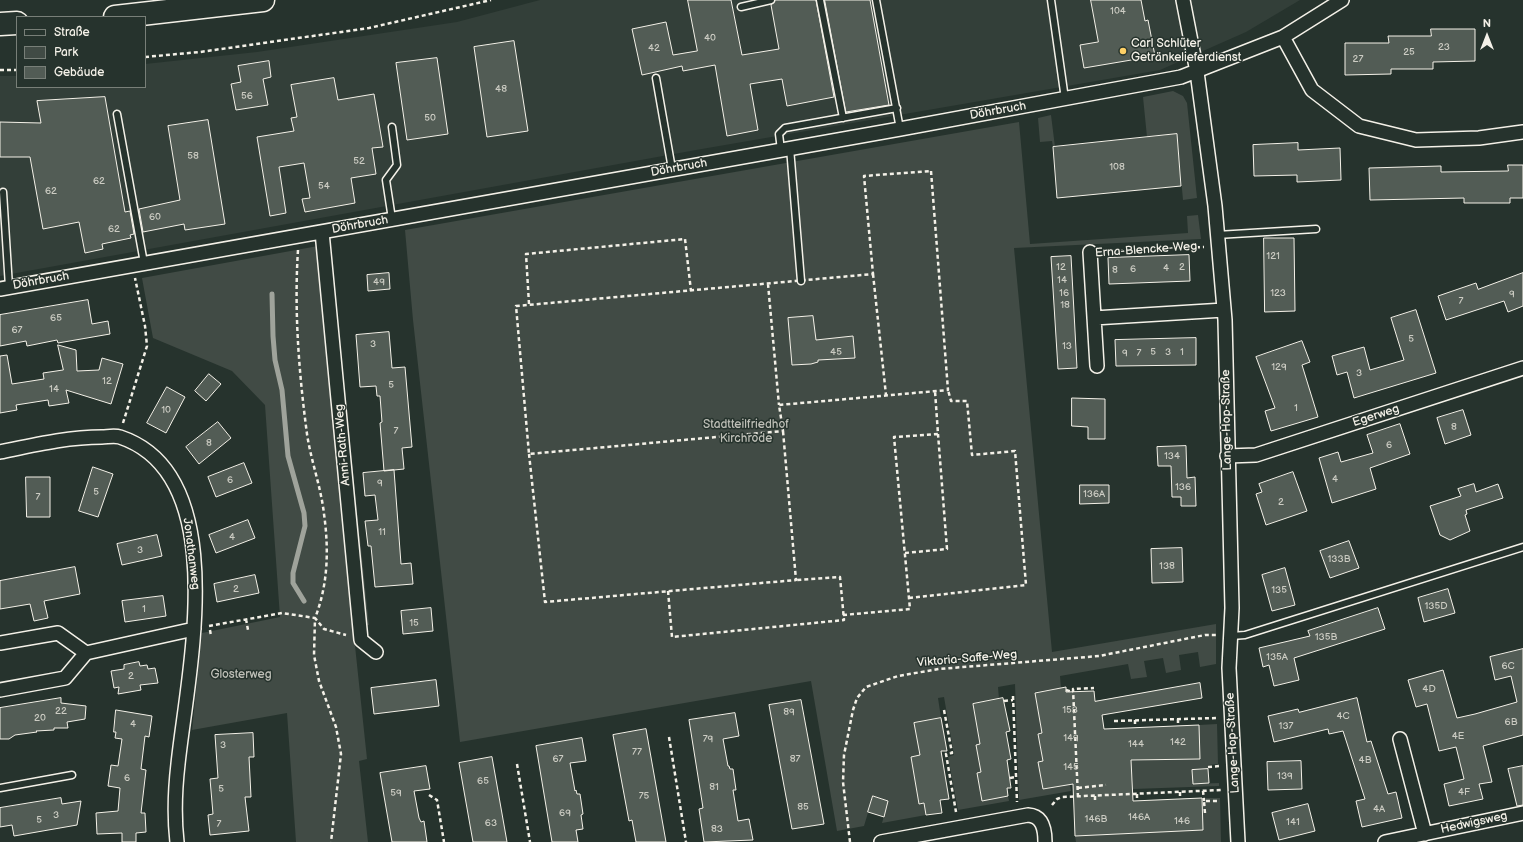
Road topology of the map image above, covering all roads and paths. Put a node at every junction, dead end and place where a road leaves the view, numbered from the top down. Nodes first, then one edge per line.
1 (263, 0) edge
2 (491, 0) edge
3 (771, 0) edge
4 (820, 0) edge
5 (876, 0) edge
6 (1051, 0) edge
7 (1184, 0) edge
8 (1342, 0) edge
9 (741, 7) dead end
10 (124, 16) edge
11 (16, 23) edge
12 (0, 24) edge
13 (1283, 37) junction
14 (146, 57) edge
15 (0, 70) edge
16 (16, 70) edge
17 (1197, 72) junction
18 (656, 78) dead end
19 (1064, 99) junction
20 (897, 108) junction
21 (117, 114) dead end
22 (843, 118) junction
23 (392, 127) dead end
24 (900, 129) junction
25 (1523, 132) edge
26 (786, 149) junction
27 (672, 169) junction
28 (2, 192) dead end
29 (392, 219) junction
30 (1316, 229) dead end
31 (322, 232) junction
32 (298, 236) junction
33 (1217, 240) junction
34 (1090, 252) joint
35 (138, 264) junction
36 (873, 274) junction
37 (801, 281) junction
38 (768, 284) junction
39 (5, 288) edge
40 (691, 291) junction
41 (529, 304) junction
42 (1224, 310) junction
43 (1094, 318) junction
44 (1097, 366) dead end
45 (1523, 368) edge
46 (948, 390) junction
47 (935, 391) junction
48 (886, 395) junction
49 (779, 405) junction
50 (782, 431) junction
51 (938, 434) junction
52 (118, 436) junction
53 (0, 452) edge
54 (529, 454) junction
55 (1227, 456) junction
56 (1523, 547) edge
57 (905, 552) junction
58 (796, 580) junction
59 (668, 591) junction
60 (909, 598) junction
61 (843, 614) junction
62 (315, 618) junction
63 (246, 619) junction
64 (194, 629) junction
65 (248, 630) dead end
66 (1231, 636) junction
67 (361, 640) junction
68 (0, 643) edge
69 (376, 652) dead end
70 (86, 654) junction
71 (1094, 688) dead end
72 (0, 690) edge
73 (1066, 690) dead end
74 (1073, 692) junction
75 (1013, 696) dead end
76 (1013, 700) junction
77 (1004, 701) dead end
78 (944, 710) dead end
79 (1070, 710) dead end
80 (1074, 710) junction
81 (1219, 718) dead end
82 (1178, 719) junction
83 (1014, 720) junction
84 (1135, 720) junction
85 (1008, 721) dead end
86 (1114, 721) dead end
87 (947, 726) junction
88 (1178, 726) dead end
89 (943, 727) dead end
90 (1014, 727) junction
91 (1135, 727) dead end
92 (1009, 728) dead end
93 (669, 737) dead end
94 (1075, 737) junction
95 (1071, 738) dead end
96 (1400, 739) dead end
97 (950, 740) junction
98 (945, 741) dead end
99 (1076, 744) junction
100 (1072, 745) dead end
101 (1015, 748) junction
102 (1009, 749) dead end
103 (1010, 756) dead end
104 (1015, 756) junction
105 (947, 760) junction
106 (943, 761) dead end
107 (517, 764) dead end
108 (1077, 766) junction
109 (1220, 766) dead end
110 (1071, 767) dead end
111 (1208, 767) dead end
112 (1077, 772) junction
113 (1072, 773) dead end
114 (72, 775) dead end
115 (950, 776) junction
116 (946, 777) dead end
117 (1016, 777) junction
118 (1010, 778) dead end
119 (1011, 784) dead end
120 (1016, 784) junction
121 (1106, 785) dead end
122 (0, 788) edge
123 (1078, 788) junction
124 (1221, 790) dead end
125 (952, 791) junction
126 (1204, 791) junction
127 (948, 792) dead end
128 (1180, 792) junction
129 (1137, 794) junction
130 (429, 795) dead end
131 (1095, 796) junction
132 (1078, 797) junction
133 (1180, 799) dead end
134 (1137, 801) dead end
135 (1204, 801) junction
136 (1218, 801) dead end
137 (1016, 802) dead end
138 (1095, 803) dead end
139 (1052, 805) dead end
140 (956, 812) dead end
141 (1204, 812) dead end
142 (1523, 813) edge
143 (1425, 834) junction
144 (177, 842) edge
145 (331, 842) edge
146 (444, 842) edge
147 (530, 842) edge
148 (686, 842) edge
149 (850, 842) edge
150 (881, 842) edge
151 (1045, 842) edge
152 (1238, 842) edge
153 (1385, 842) edge

1 - 10 highway
2 - 14 path
3 - 9 lane
4 - 22 lane
5 - 20 lane
6 - 19 lane
7 - 17 street, Lange-Hop-Straße
8 - 13 street, Döhrbruch
11 - 12 highway
13 - 17 street, Döhrbruch
13 - 25 street
15 - 16 path
17 - 19 street, Döhrbruch
17 - 33 street, Lange-Hop-Straße
18 - 27 lane
19 - 24 street, Döhrbruch
20 - 22 lane
20 - 24 lane
21 - 35 lane
22 - 26 lane
23 - 29 lane
24 - 26 street, Döhrbruch
26 - 27 street, Döhrbruch
26 - 37 lane
27 - 29 street, Döhrbruch
28 - 39 lane
29 - 31 street, Döhrbruch
30 - 33 lane
31 - 32 street, Döhrbruch
31 - 67 street, Anni-Rath-Weg
32 - 35 street, Döhrbruch
32 - 62 path
33 - 34 path, Erna-Blencke-Weg
33 - 42 street, Lange-Hop-Straße
34 - 43 street, Erna-Blencke-Weg
35 - 39 street, Döhrbruch
35 - 52 path
36 - 37 path
36 - 46 path
36 - 48 path
37 - 38 path
38 - 40 path
38 - 49 path
40 - 41 path
40 - 41 path
41 - 54 path
42 - 43 street
42 - 55 street, Lange-Hop-Straße
43 - 44 street, Erna-Blencke-Weg
45 - 55 street, Egerweg
46 - 47 path
46 - 60 path
47 - 48 path
47 - 51 path
48 - 49 path
49 - 50 path
50 - 54 path
50 - 58 path
51 - 57 path
51 - 57 path
52 - 53 street, Jonathanweg
52 - 64 street, Jonathanweg
54 - 59 path
55 - 66 street, Lange-Hop-Straße
56 - 66 lane
57 - 60 path
58 - 59 path
58 - 61 path
59 - 61 path
60 - 61 path
62 - 63 path
62 - 67 path
62 - 145 path
63 - 64 path
63 - 65 path
64 - 70 street
64 - 144 street
66 - 149 path, Viktoria-Saffe-Weg
66 - 152 street, Lange-Hop-Straße
67 - 69 street
68 - 70 street
70 - 72 street
71 - 74 path
73 - 74 path
74 - 80 path
75 - 76 path
76 - 77 path
76 - 83 path
78 - 87 path
79 - 80 path
80 - 94 path
81 - 82 path
82 - 84 path
82 - 88 path
83 - 85 path
83 - 90 path
84 - 86 path
84 - 91 path
87 - 89 path
87 - 97 path
90 - 92 path
90 - 101 path
93 - 148 path
94 - 95 path
94 - 99 path
96 - 143 street, Hedwigsweg
97 - 98 path
97 - 105 path
99 - 100 path
99 - 108 path
101 - 102 path
101 - 104 path
103 - 104 path
104 - 117 path
105 - 106 path
105 - 115 path
107 - 147 path
108 - 110 path
108 - 112 path
109 - 111 path
112 - 113 path
112 - 123 path
114 - 122 lane
115 - 116 path
115 - 125 path
117 - 118 path
117 - 120 path
119 - 120 path
120 - 137 path
121 - 123 path
123 - 132 path
124 - 126 path
125 - 127 path
125 - 140 path
126 - 128 path
126 - 135 path
128 - 129 path
128 - 133 path
129 - 131 path
129 - 134 path
130 - 146 path
131 - 132 path
131 - 138 path
132 - 139 path
135 - 136 path
135 - 141 path
142 - 143 street, Hedwigsweg
143 - 153 street, Hedwigsweg
150 - 151 street

